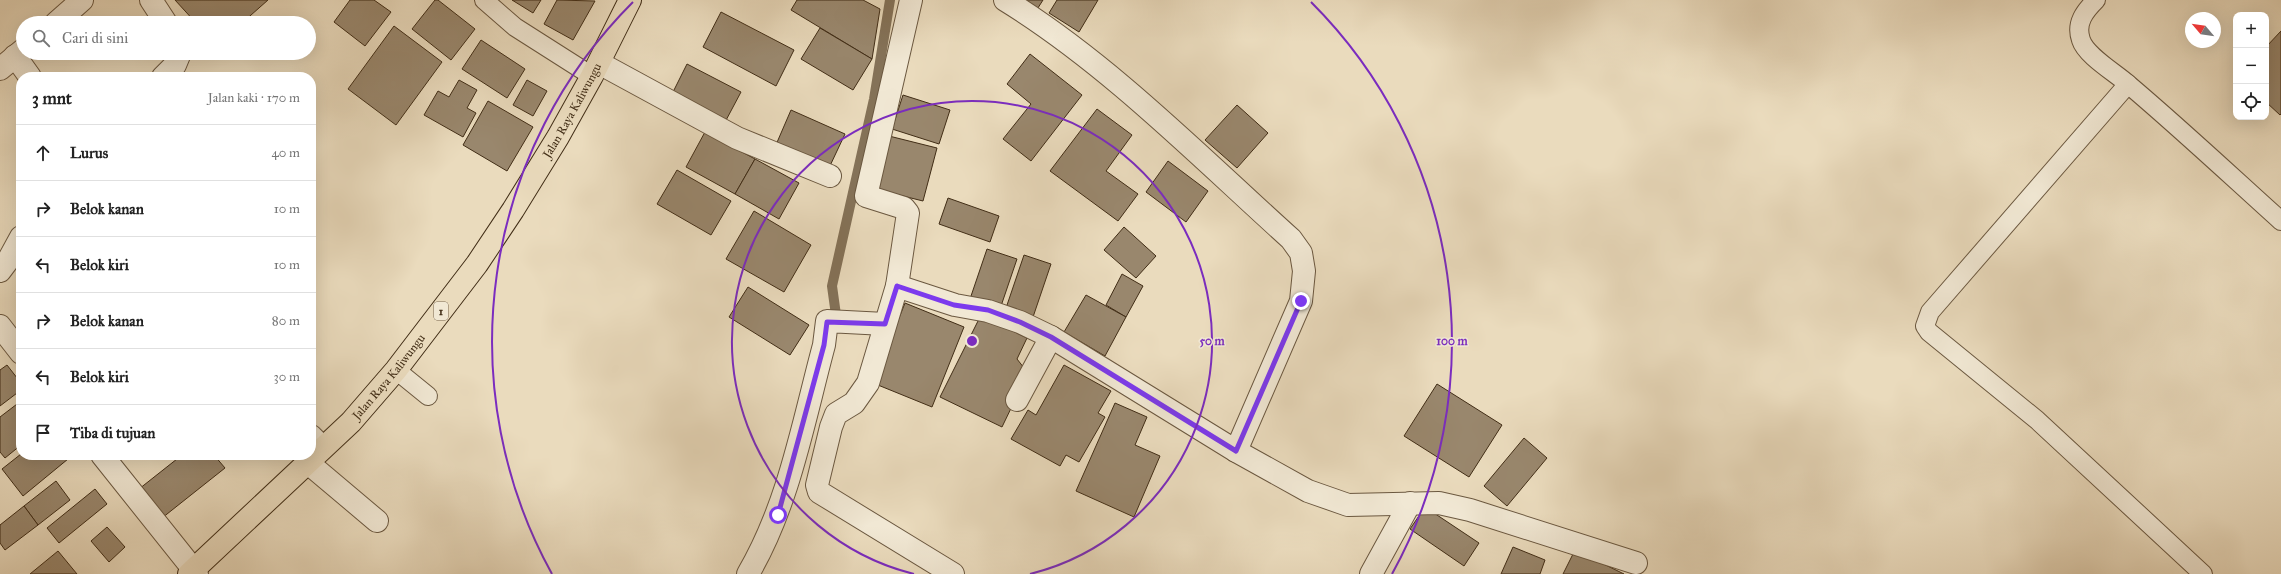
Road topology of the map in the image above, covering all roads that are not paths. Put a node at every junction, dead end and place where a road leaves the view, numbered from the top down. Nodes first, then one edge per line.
1 (82, 0) edge
2 (151, 0) edge
3 (484, 0) edge
4 (630, 0) edge
5 (911, 0) edge
6 (1006, 0) edge
7 (2096, 0) edge
8 (64, 16) edge
9 (161, 16) edge
10 (13, 58) edge
11 (177, 60) edge
12 (595, 69) junction
13 (26, 72) edge
14 (168, 72) edge
15 (2128, 84) junction
16 (830, 176) dead end
17 (2281, 221) edge
18 (16, 246) edge
19 (0, 270) edge
20 (897, 286) junction
21 (885, 324) junction
22 (0, 326) edge
23 (1051, 337) junction
24 (16, 347) edge
25 (396, 370) junction
26 (428, 396) dead end
27 (1017, 400) dead end
28 (316, 446) edge
29 (316, 451) edge
30 (1236, 451) junction
31 (106, 460) edge
32 (301, 460) edge
33 (1410, 503) junction
34 (377, 521) dead end
35 (1636, 563) dead end
36 (944, 572) edge
37 (193, 573) edge
38 (748, 574) edge
39 (1371, 574) edge
40 (2203, 574) edge

1 - 8 street
2 - 9 street
3 - 12 lane
4 - 12 main road, Jalan Raya Kaliwungu / 1
5 - 20 street
6 - 30 street
7 - 15 lane
10 - 13 street
11 - 14 street
12 - 16 street
12 - 25 main road, Jalan Raya Kaliwungu / 1
15 - 17 lane
15 - 40 lane
18 - 19 street
20 - 21 street
20 - 23 street
21 - 36 street
21 - 38 street
22 - 24 street
23 - 27 street
23 - 30 street
25 - 26 lane
25 - 28 main road, Jalan Raya Kaliwungu / 1
29 - 34 street
30 - 33 street
31 - 37 street
32 - 37 main road, Jalan Raya Kaliwungu / 1
33 - 35 street
33 - 39 street

